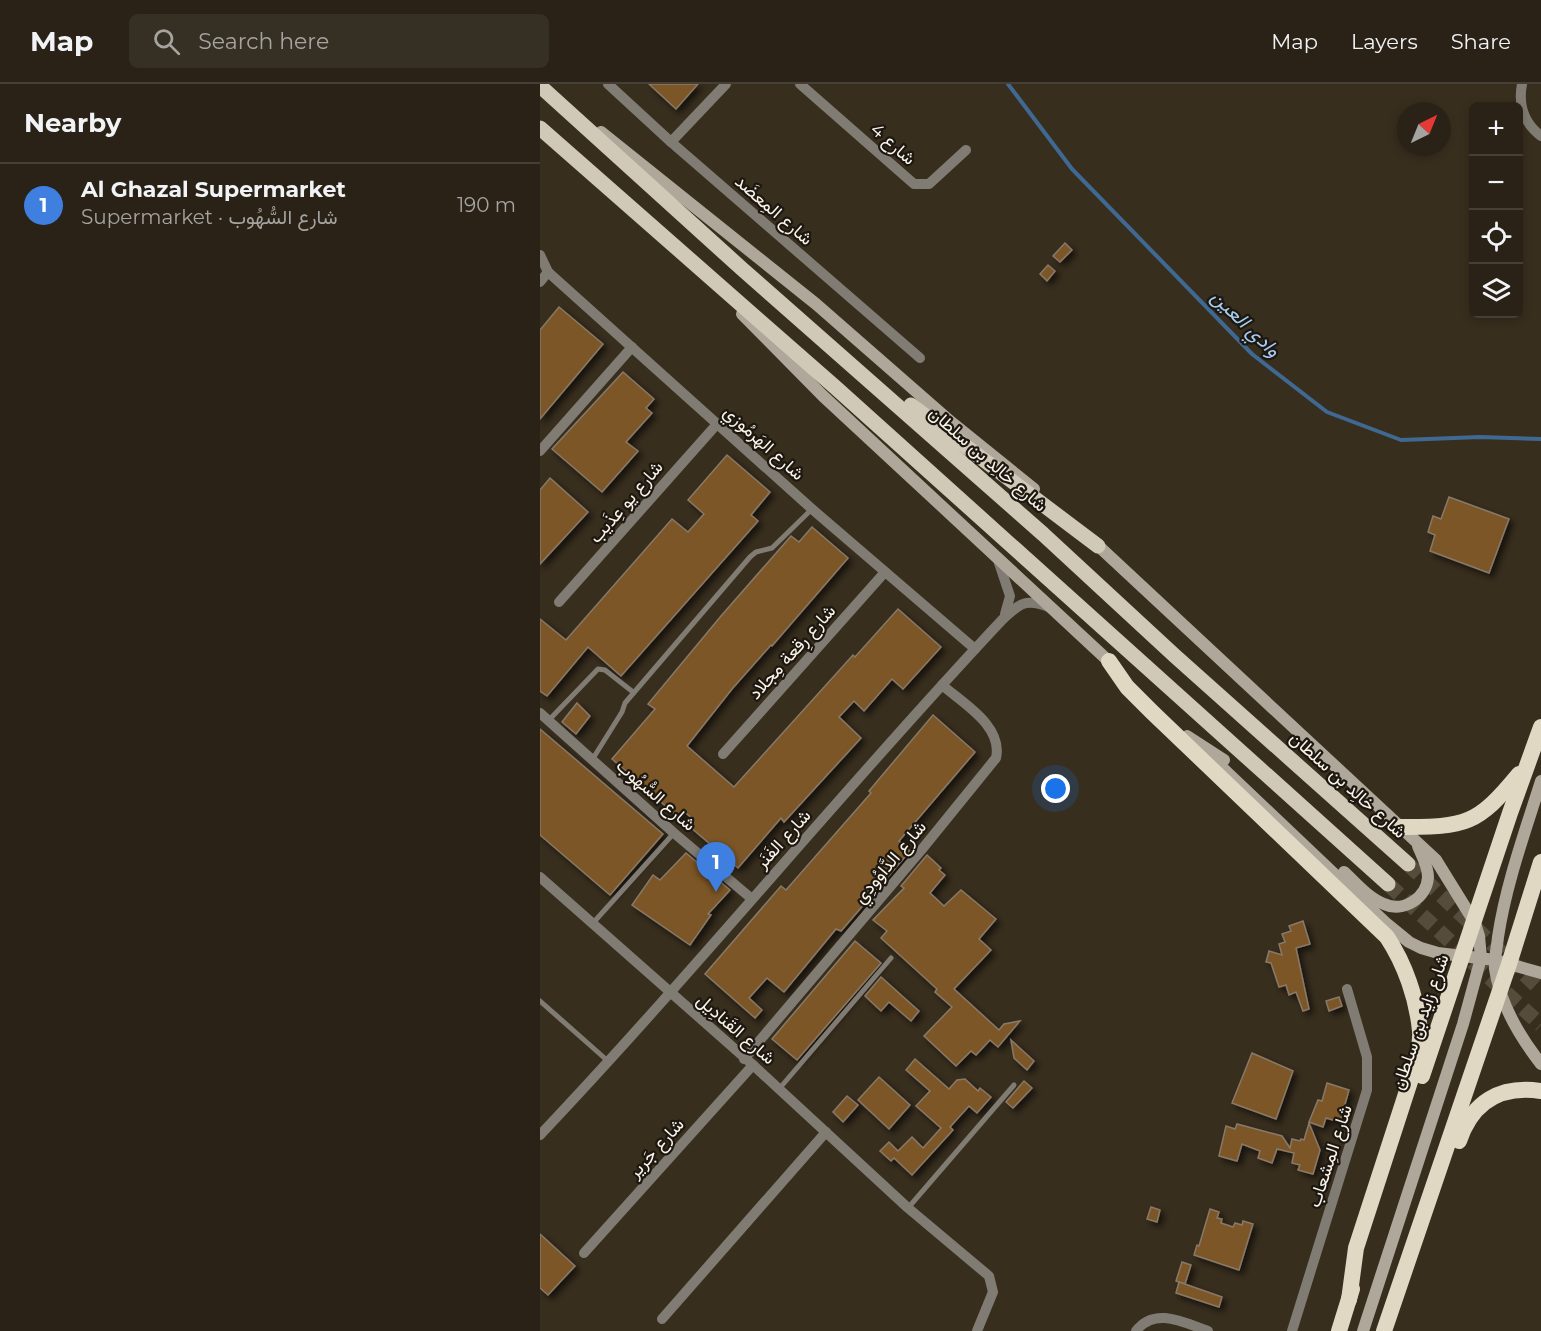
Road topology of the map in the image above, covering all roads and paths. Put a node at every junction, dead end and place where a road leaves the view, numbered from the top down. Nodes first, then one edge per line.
1 (608, 84) edge
2 (726, 84) edge
3 (800, 84) edge
4 (1522, 84) edge
5 (540, 86) edge
6 (553, 98) junction
7 (540, 128) edge
8 (1541, 136) edge
9 (671, 142) junction
10 (966, 150) dead end
11 (540, 255) edge
12 (697, 268) junction
13 (741, 268) junction
14 (548, 272) junction
15 (540, 282) edge
16 (632, 347) junction
17 (920, 358) dead end
18 (717, 424) junction
19 (540, 451) edge
20 (812, 509) junction
21 (1098, 546) junction
22 (998, 560) junction
23 (885, 572) junction
24 (559, 602) dead end
25 (1050, 607) junction
26 (1002, 620) junction
27 (975, 649) junction
28 (1109, 662) junction
29 (942, 685) junction
30 (633, 692) junction
31 (544, 717) edge
32 (1541, 727) edge
33 (1187, 736) junction
34 (723, 754) dead end
35 (592, 760) junction
36 (1528, 764) junction
37 (1541, 781) edge
38 (1401, 828) junction
39 (674, 832) junction
40 (1416, 842) junction
41 (1541, 862) edge
42 (1408, 864) tunnel mouth
43 (540, 877) edge
44 (1388, 884) tunnel mouth
45 (1538, 885) edge
46 (752, 899) junction
47 (1474, 923) junction
48 (593, 924) junction
49 (1464, 956) junction
50 (891, 958) dead end
51 (1481, 958) junction
52 (1502, 962) junction
53 (1541, 973) edge
54 (1347, 989) dead end
55 (1500, 989) junction
56 (670, 994) junction
57 (540, 1001) edge
58 (609, 1062) junction
59 (749, 1062) junction
60 (1541, 1062) edge
61 (1014, 1085) dead end
62 (779, 1089) junction
63 (1541, 1091) edge
64 (826, 1132) junction
65 (540, 1135) edge
66 (908, 1208) junction
67 (584, 1253) dead end
68 (1349, 1300) junction
69 (662, 1319) dead end
70 (1385, 1328) edge
71 (977, 1331) edge
72 (1136, 1331) edge
73 (1209, 1331) edge
74 (1292, 1331) edge
75 (1339, 1331) edge
76 (1363, 1331) edge

1 - 9 street, شارع المِعضَد
2 - 9 street
3 - 10 street, شارع 4
4 - 8 street
5 - 6 main road, شارع خالِد بن سلطان
6 - 13 main road, شارع خالِد بن سلطان
6 - 21 main road
7 - 12 main road
9 - 17 street, شارع المِعضَد
11 - 14 street, شارع الهَرمُوزي
12 - 22 main road
12 - 44 main road
13 - 21 main road
13 - 42 main road, شارع خالِد بن سلطان
14 - 15 street
14 - 16 street, شارع الهَرمُوزي
16 - 18 street, شارع الهَرمُوزي
16 - 19 street
18 - 20 street, شارع الهَرمُوزي
18 - 24 street, شارع يو عِذَيب
20 - 23 street, شارع الهَرمُوزي
20 - 30 lane
21 - 38 main road
22 - 25 main road
22 - 26 street
23 - 27 street, شارع الهَرمُوزي
23 - 34 street, شارع رِقعة مِجلاد
25 - 26 street, شارع الفَنَر
25 - 28 main road
26 - 27 street, شارع الفَنَر
27 - 29 street, شارع الفَنَر
28 - 33 main road
28 - 68 highway
29 - 46 street, شارع الفَنَر
29 - 59 street, شارع الدَّاوُودِي
30 - 31 lane
30 - 35 lane
31 - 35 street, شارع السُّهُوب
32 - 36 highway, شارع زايد بن سلطان
33 - 40 main road
33 - 49 main road
35 - 39 street, شارع السُّهُوب
36 - 38 highway
36 - 47 highway, شارع زايد بن سلطان
37 - 52 main road
38 - 40 main road
39 - 46 street, شارع السُّهُوب
39 - 48 lane
40 - 47 main road
41 - 45 highway
43 - 48 street, شارع القَنادِيل
45 - 52 highway
46 - 56 street, شارع الفَنَر
47 - 49 highway, شارع زايد بن سلطان
47 - 51 main road
48 - 56 street, شارع القَنادِيل
49 - 51 main road
49 - 68 highway, شارع زايد بن سلطان
50 - 62 lane
51 - 52 main road
51 - 76 main road
52 - 53 main road
52 - 55 highway
54 - 74 street, شارع المِشعاب
55 - 60 main road
55 - 70 highway
56 - 58 street, شارع الفَنَر
56 - 59 street, شارع القَنادِيل
57 - 58 lane
58 - 65 street, شارع الفَنَر
59 - 62 street, شارع القَنادِيل
59 - 67 street, شارع جَرير
61 - 66 lane
62 - 64 street, شارع القَنادِيل
63 - 70 highway
64 - 66 street, شارع القَنادِيل
64 - 69 street
66 - 71 street, شارع القَنادِيل
68 - 75 highway, شارع زايد بن سلطان
72 - 73 street

